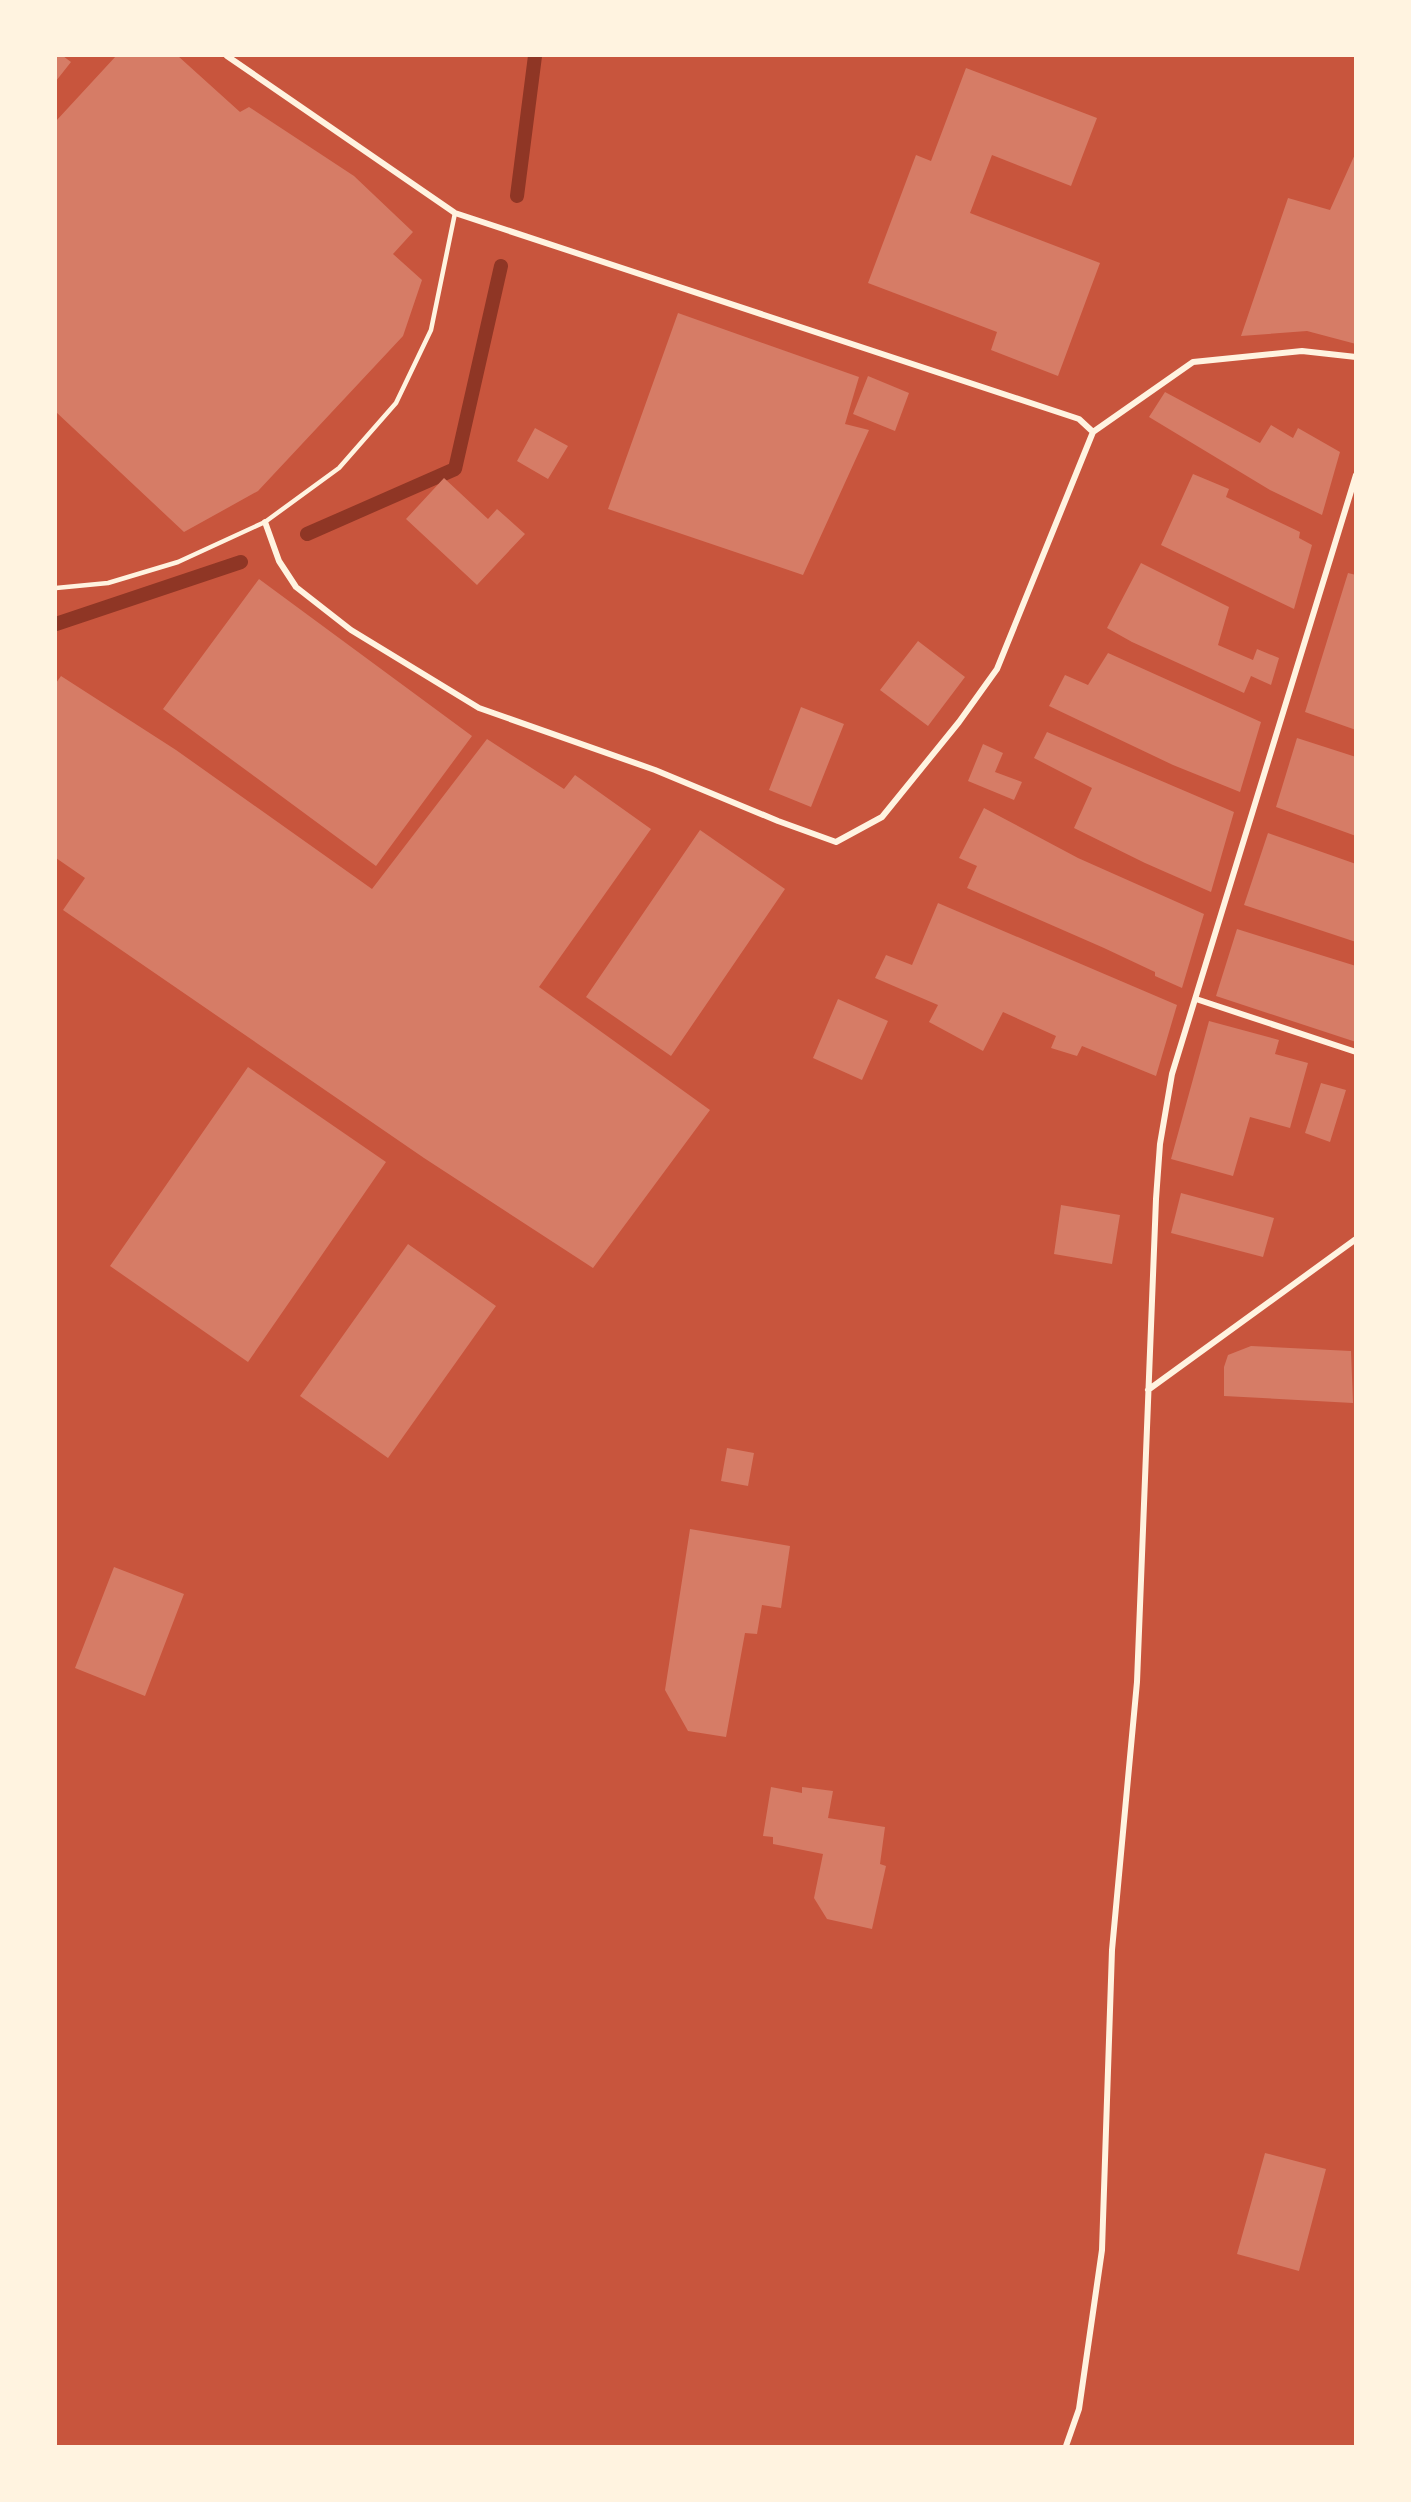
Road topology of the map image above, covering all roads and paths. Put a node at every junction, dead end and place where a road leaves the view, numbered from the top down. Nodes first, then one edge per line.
1 (227, 56) edge
2 (455, 213) junction
3 (1356, 357) edge
4 (1093, 432) junction
5 (1356, 475) edge
6 (265, 522) junction
7 (56, 588) edge
8 (1196, 999) junction
9 (1356, 1052) edge
10 (1356, 1239) edge
11 (1148, 1390) junction
12 (1066, 2446) edge

1 - 2 street
2 - 4 street
2 - 6 lane
3 - 4 street
4 - 6 street
5 - 8 street
6 - 7 lane
8 - 9 street
8 - 11 street
10 - 11 street
11 - 12 street

